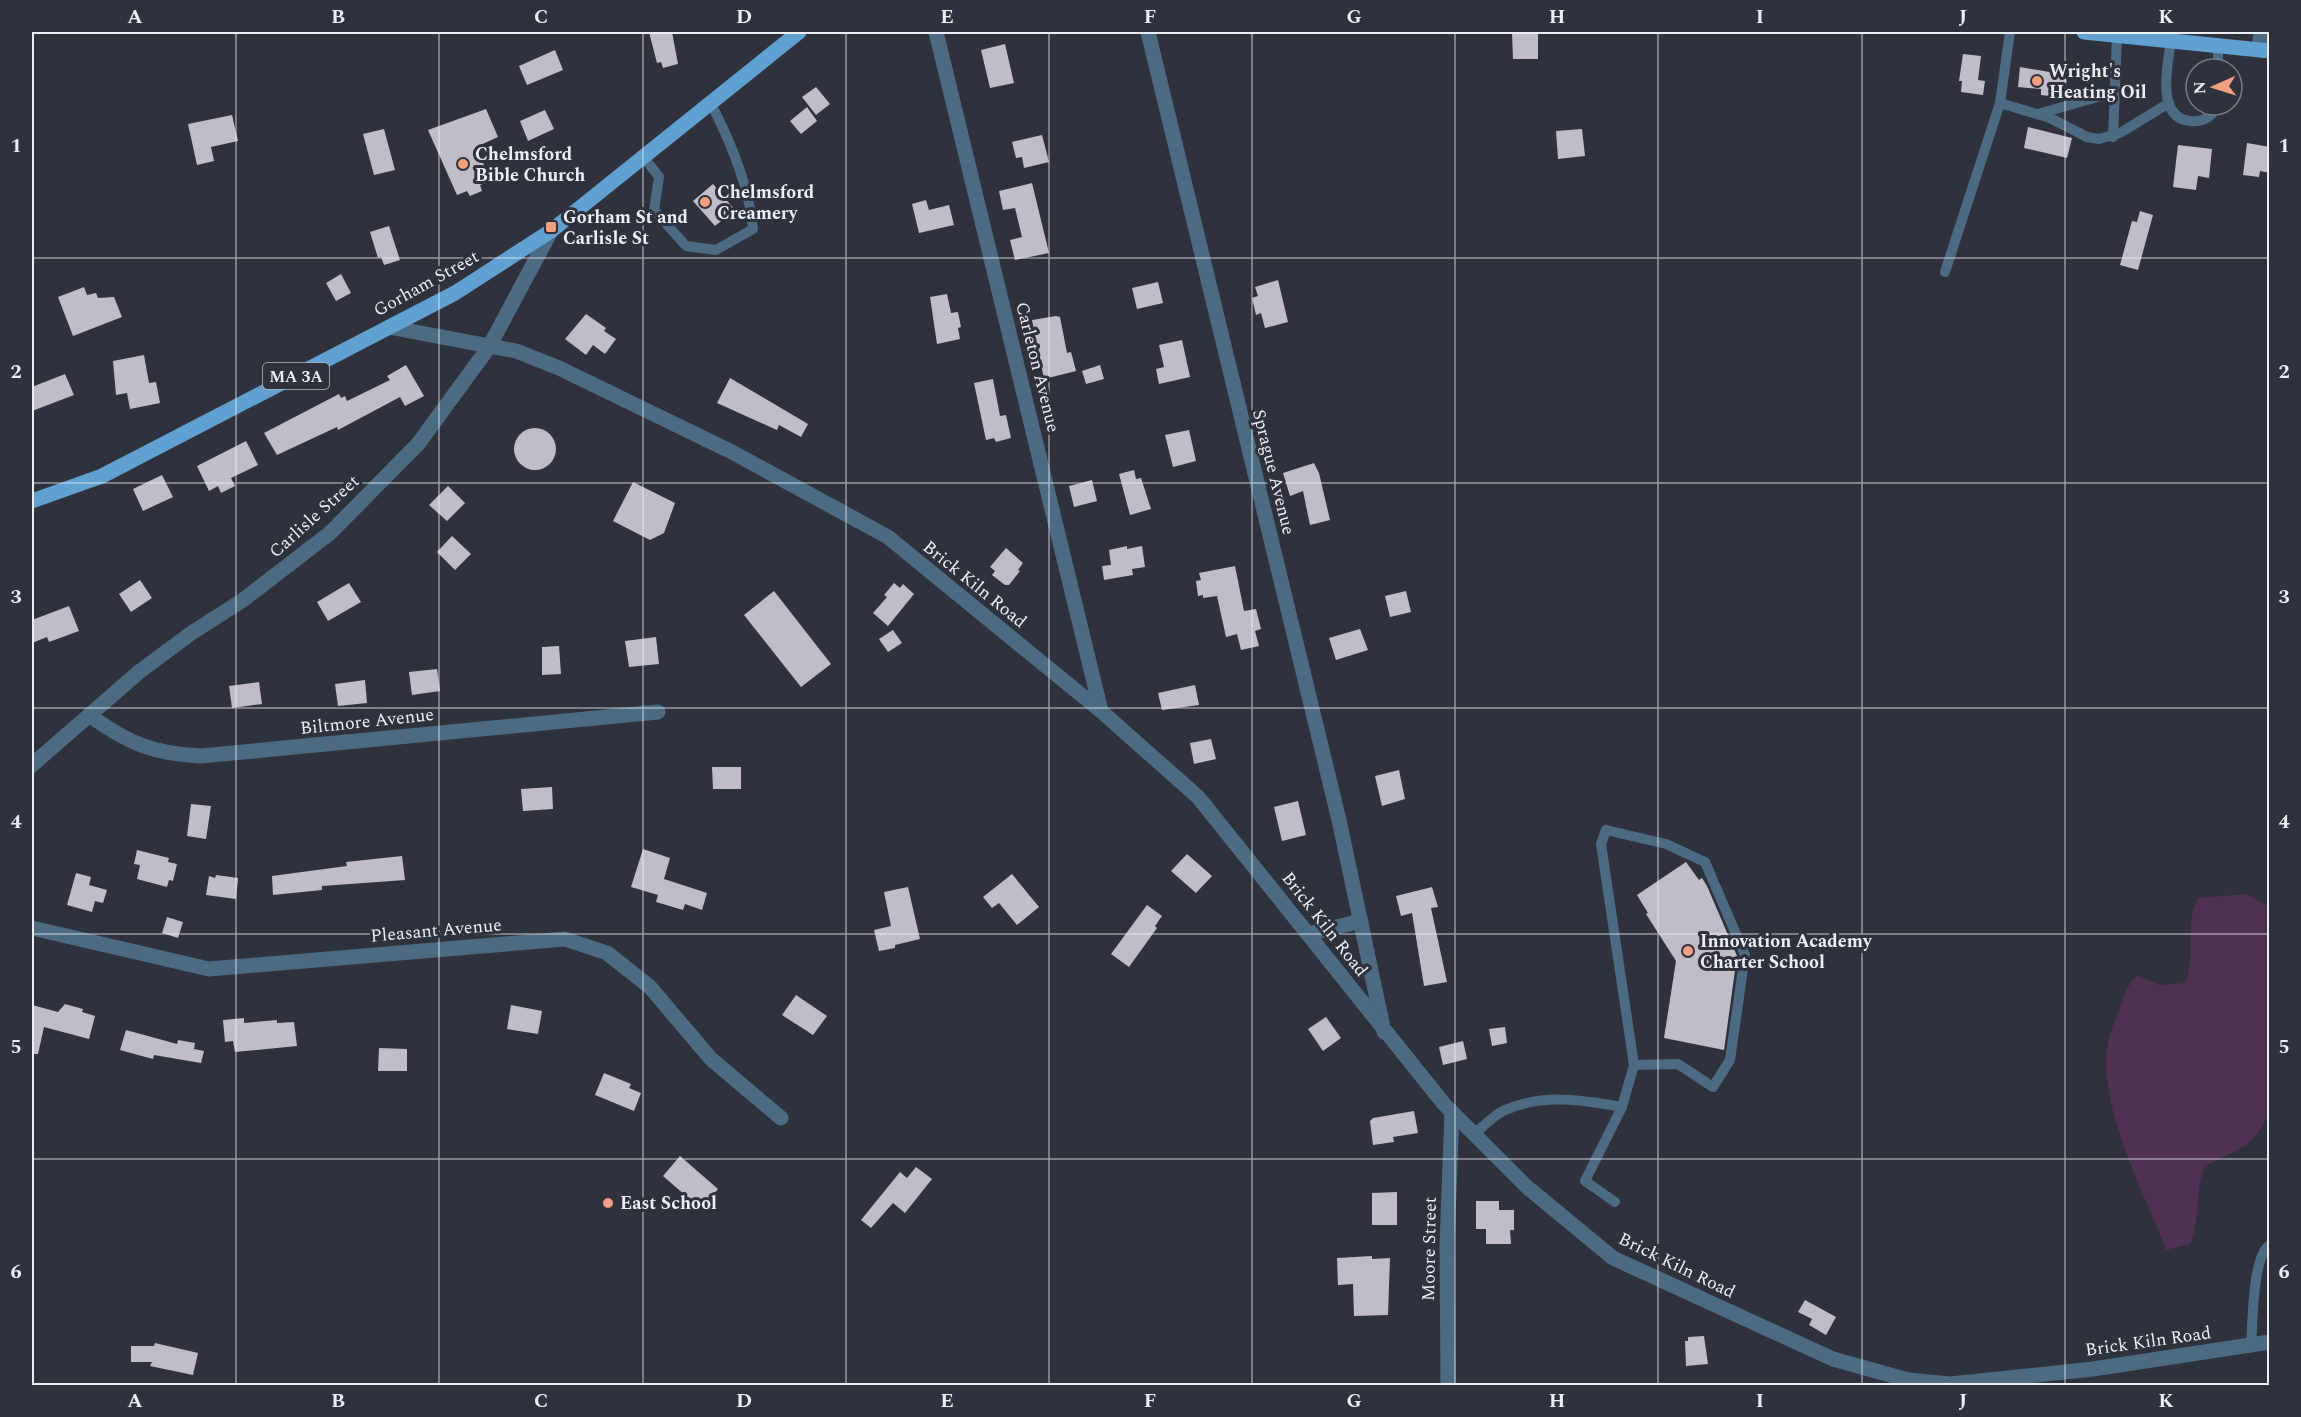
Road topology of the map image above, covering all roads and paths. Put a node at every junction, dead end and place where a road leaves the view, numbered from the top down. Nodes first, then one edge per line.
1 (799, 32) edge
2 (936, 32) edge
3 (1148, 32) edge
4 (2010, 32) edge
5 (2084, 32) edge
6 (2261, 32) edge
7 (2117, 35) junction
8 (2170, 41) junction
9 (2218, 46) junction
10 (2264, 50) edge
11 (2218, 57) edge
12 (2115, 92) junction
13 (710, 102) junction
14 (2000, 103) junction
15 (2169, 103) junction
16 (2038, 114) junction
17 (2209, 117) edge
18 (2113, 137) junction
19 (643, 156) junction
20 (551, 231) junction
21 (1945, 272) dead end
22 (389, 327) junction
23 (489, 347) junction
24 (32, 501) edge
25 (1101, 711) junction
26 (658, 712) dead end
27 (89, 715) junction
28 (32, 765) edge
29 (1362, 921) junction
30 (32, 927) edge
31 (1308, 934) junction
32 (1384, 1032) junction
33 (1634, 1065) junction
34 (1622, 1107) junction
35 (1452, 1112) junction
36 (781, 1118) dead end
37 (1474, 1134) junction
38 (1616, 1202) dead end
39 (2270, 1245) edge
40 (2270, 1342) edge
41 (2252, 1345) junction
42 (1933, 1384) edge
43 (1448, 1386) edge

1 - 13 main road, Gorham Street / MA 3A
2 - 25 street, Carleton Avenue
3 - 29 street, Sprague Avenue
4 - 14 lane
5 - 7 main road
6 - 10 street
7 - 8 main road
7 - 12 lane
8 - 9 main road
8 - 15 lane
9 - 10 main road
9 - 11 lane
12 - 16 lane
12 - 18 lane
13 - 19 main road, Gorham Street / MA 3A
13 - 19 lane
14 - 16 lane
14 - 21 lane
15 - 17 lane
15 - 18 lane
16 - 18 lane
19 - 20 main road, Gorham Street / MA 3A
20 - 22 main road, Gorham Street / MA 3A
20 - 23 street, Carlisle Street
22 - 23 street, Brick Kiln Road
22 - 24 main road, Gorham Street / MA 3A
23 - 25 street, Brick Kiln Road
23 - 27 street, Carlisle Street
25 - 31 street, Brick Kiln Road
26 - 27 street, Biltmore Avenue
27 - 28 street, Carlisle Street
29 - 31 street
29 - 32 street, Sprague Avenue
30 - 36 street, Pleasant Avenue
31 - 32 street, Brick Kiln Road
32 - 35 street, Brick Kiln Road
33 - 33 lane
33 - 34 lane
34 - 37 lane
34 - 38 lane
35 - 37 street, Brick Kiln Road
35 - 43 street, Moore Street
37 - 42 street, Brick Kiln Road
39 - 41 lane
40 - 41 street, Brick Kiln Road
41 - 42 street, Brick Kiln Road

